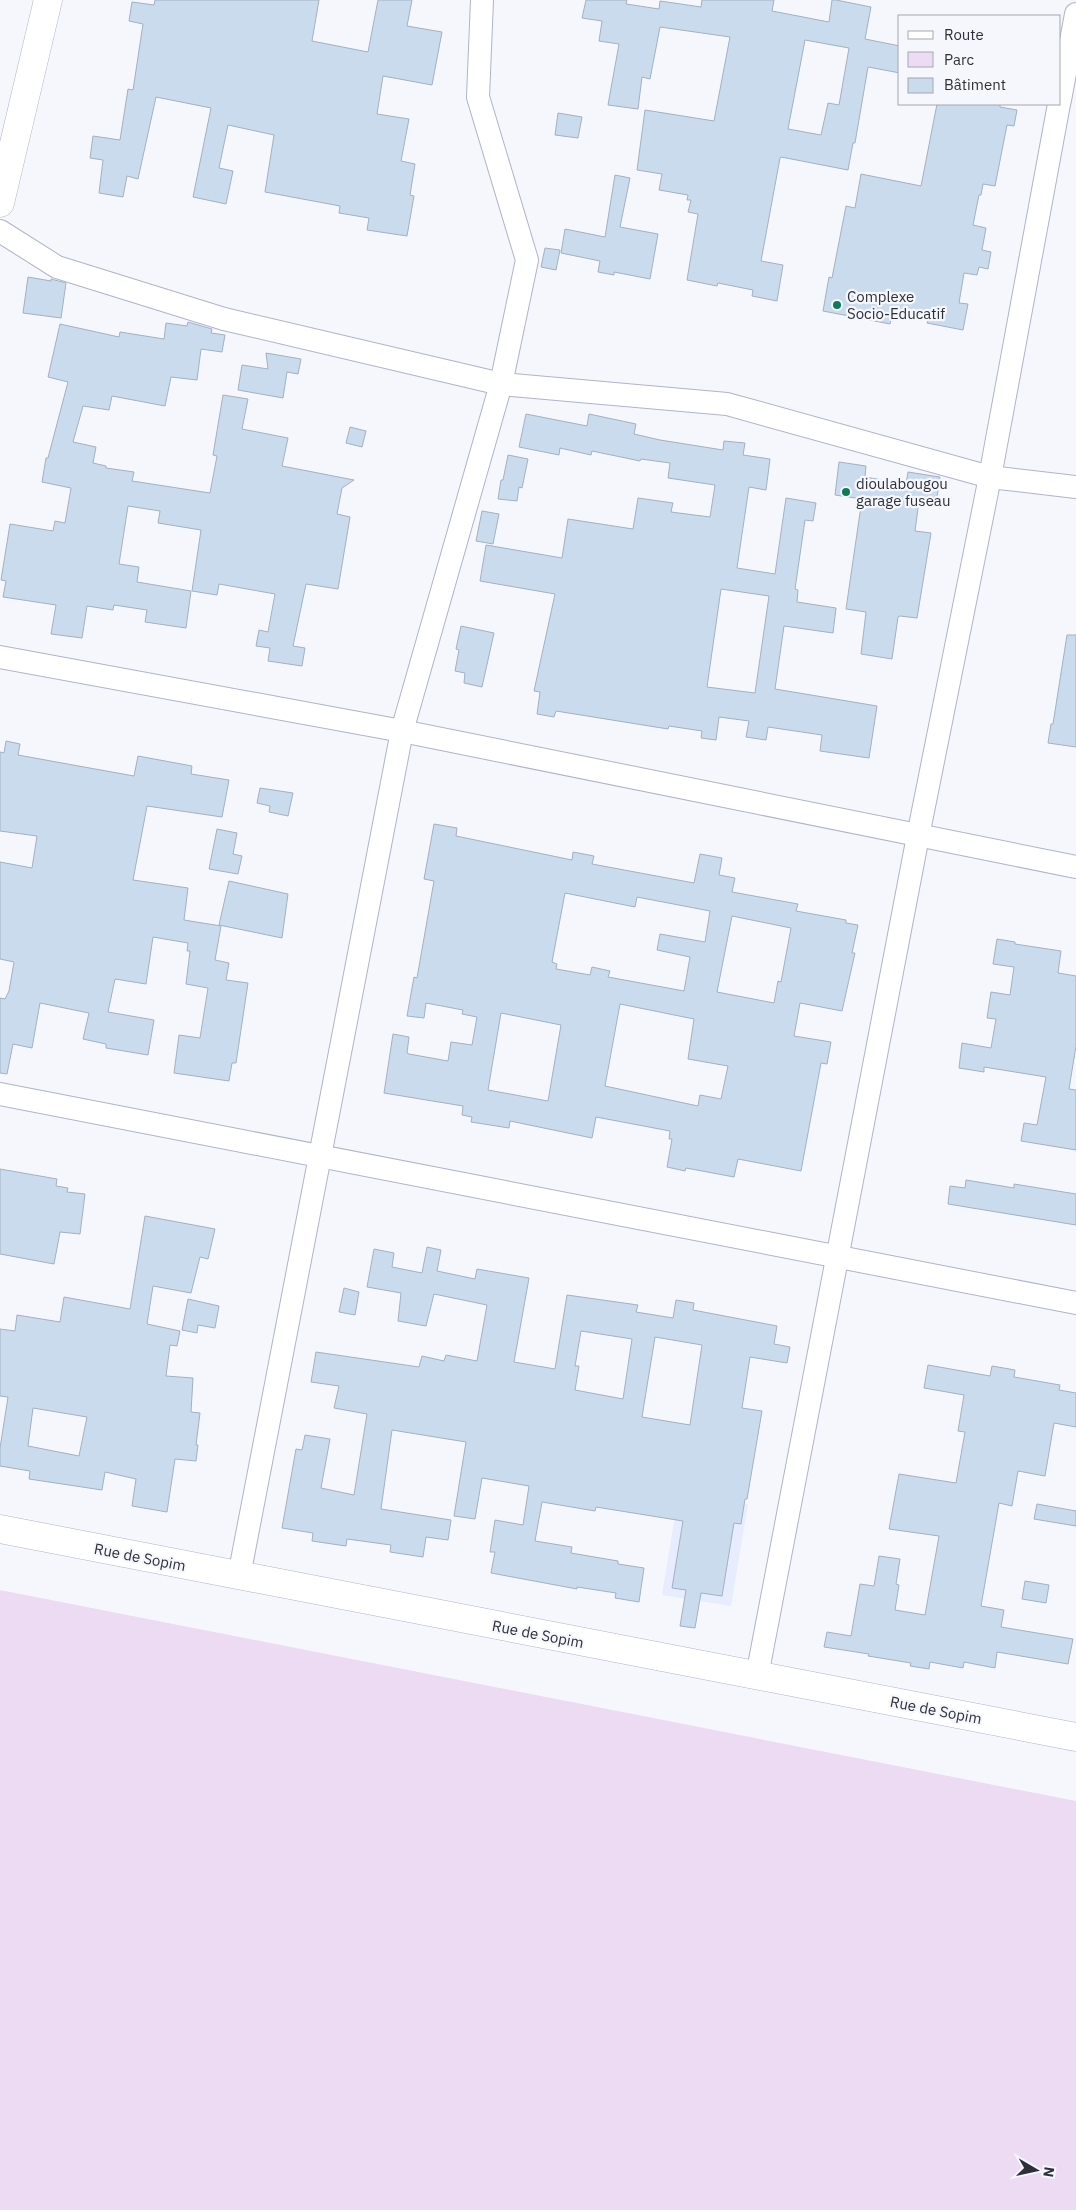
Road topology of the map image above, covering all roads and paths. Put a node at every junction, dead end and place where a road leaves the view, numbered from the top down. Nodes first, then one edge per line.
1 (48, 0) edge
2 (482, 0) edge
3 (1076, 14) edge
4 (1061, 95) edge
5 (1059, 105) edge
6 (0, 202) edge
7 (0, 231) edge
8 (501, 384) junction
9 (990, 477) junction
10 (1076, 487) edge
11 (0, 657) edge
12 (402, 731) junction
13 (918, 836) junction
14 (1076, 867) edge
15 (0, 1094) edge
16 (320, 1157) junction
17 (837, 1257) junction
18 (1076, 1302) edge
19 (0, 1529) edge
20 (239, 1576) junction
21 (757, 1676) junction
22 (1076, 1737) edge

1 - 6 street
2 - 8 street
3 - 4 street
5 - 9 street
7 - 8 street
8 - 9 street
8 - 12 street
9 - 10 street
9 - 13 street
11 - 12 street
12 - 13 street
12 - 16 street
13 - 14 street
13 - 17 street
15 - 16 street
16 - 17 street
16 - 20 street
17 - 18 street
17 - 21 street
19 - 20 street, Rue de Sopim
20 - 21 street, Rue de Sopim
21 - 22 street, Rue de Sopim

